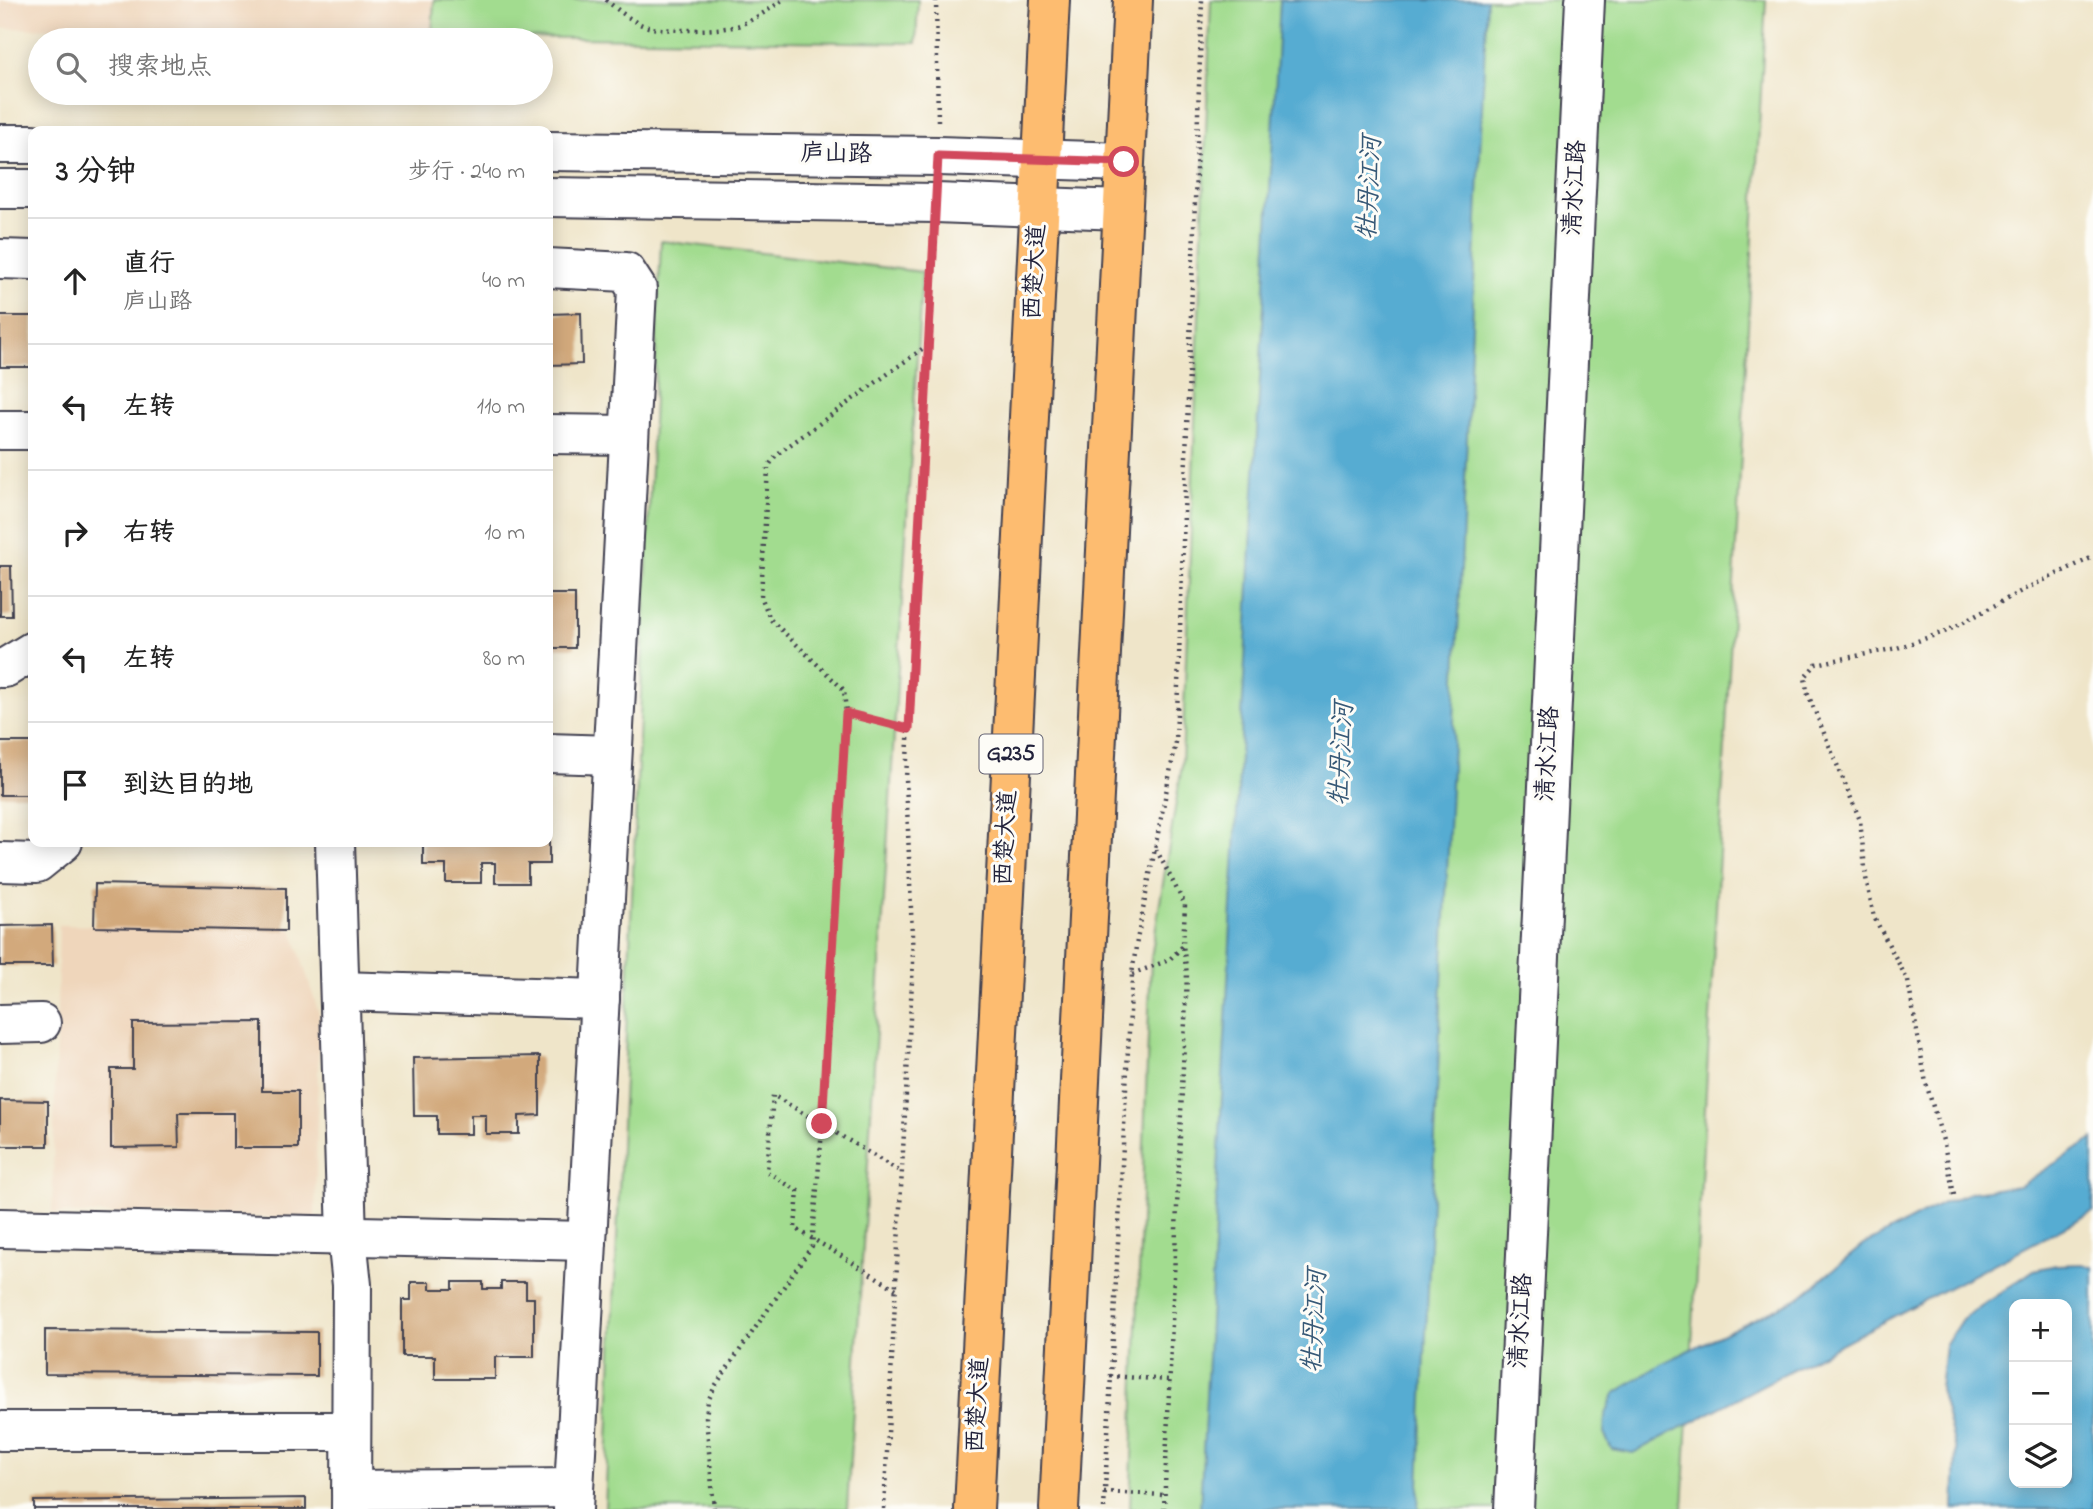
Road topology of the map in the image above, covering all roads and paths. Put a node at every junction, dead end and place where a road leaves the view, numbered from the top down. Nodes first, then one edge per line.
1 (606, 0) edge
2 (782, 0) edge
3 (936, 0) edge
4 (1050, 0) edge
5 (1133, 0) edge
6 (1202, 0) edge
7 (1585, 0) edge
8 (0, 144) edge
9 (28, 144) edge
10 (553, 151) edge
11 (938, 156) junction
12 (1042, 161) junction
13 (1124, 162) junction
14 (0, 189) edge
15 (28, 189) edge
16 (553, 197) edge
17 (936, 203) junction
18 (1039, 207) junction
19 (1122, 210) junction
20 (0, 259) edge
21 (28, 260) edge
22 (553, 268) edge
23 (929, 344) junction
24 (0, 430) edge
25 (28, 430) edge
26 (553, 434) edge
27 (629, 435) junction
28 (2093, 557) edge
29 (28, 654) edge
30 (0, 668) edge
31 (846, 713) junction
32 (909, 729) junction
33 (553, 753) edge
34 (612, 755) junction
35 (57, 847) edge
36 (335, 847) edge
37 (1155, 847) junction
38 (0, 862) edge
39 (1183, 946) junction
40 (1132, 974) junction
41 (340, 991) junction
42 (600, 999) junction
43 (41, 1023) dead end
44 (0, 1024) edge
45 (822, 1124) junction
46 (901, 1172) junction
47 (1954, 1195) dead end
48 (0, 1228) edge
49 (347, 1237) junction
50 (813, 1240) junction
51 (587, 1241) junction
52 (895, 1289) junction
53 (1110, 1376) junction
54 (1169, 1380) junction
55 (0, 1431) edge
56 (351, 1431) junction
57 (1104, 1492) junction
58 (1164, 1495) junction
59 (573, 1498) edge
60 (351, 1499) edge
61 (714, 1509) edge
62 (884, 1509) edge
63 (974, 1509) edge
64 (1059, 1509) edge
65 (1104, 1509) edge
66 (1164, 1509) edge
67 (1514, 1509) edge

1 - 2 path
3 - 11 path
4 - 12 highway, 西楚大道 / G235
5 - 13 highway
6 - 37 path
7 - 67 street, 清水江路
8 - 9 street
10 - 11 street, 庐山路
11 - 12 street, 庐山路
12 - 13 street, 庐山路
12 - 18 highway, 西楚大道 / G235
13 - 19 highway
14 - 15 street
16 - 17 street, 庐山路
17 - 18 street, 庐山路
17 - 23 path
18 - 19 street, 庐山路
18 - 63 highway, 西楚大道 / G235
19 - 64 highway
20 - 21 street
22 - 27 street
23 - 31 path
23 - 32 path
24 - 25 street
26 - 27 street
27 - 34 street
28 - 47 path
29 - 30 street
31 - 32 path
31 - 45 path
32 - 46 path
33 - 34 street
34 - 42 street
35 - 38 street
36 - 41 street
37 - 39 path
37 - 40 path
39 - 40 path
39 - 54 path
40 - 53 path
41 - 42 street
41 - 49 street
42 - 51 street
43 - 44 street
45 - 46 path
45 - 50 path
45 - 50 path
46 - 52 path
48 - 49 street
49 - 51 street
49 - 56 street
50 - 52 path
50 - 61 path
51 - 59 street
52 - 62 path
53 - 54 path
53 - 57 path
54 - 58 path
55 - 56 street
56 - 60 street
57 - 58 path
57 - 65 path
58 - 66 path
59 - 60 street

